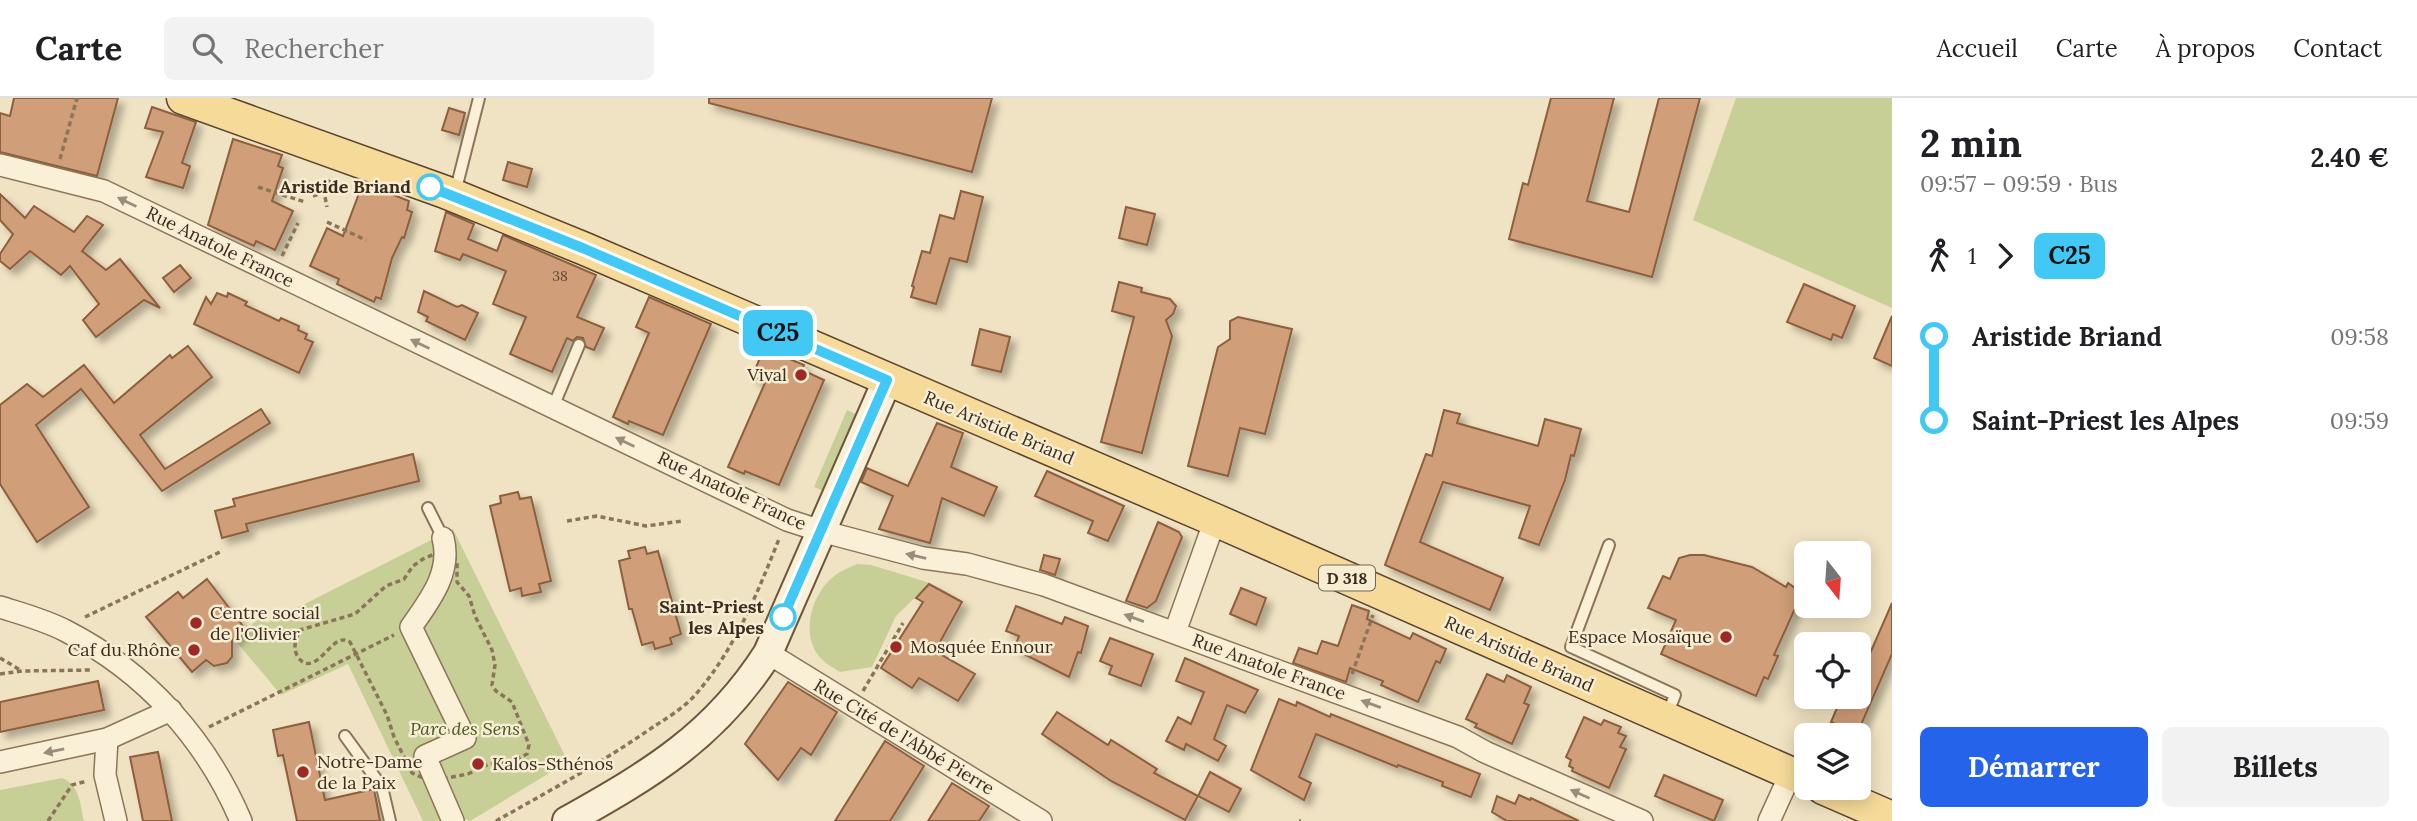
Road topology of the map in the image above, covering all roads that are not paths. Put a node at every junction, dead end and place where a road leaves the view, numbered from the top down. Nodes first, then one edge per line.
1 (183, 98) edge
2 (479, 98) edge
3 (0, 165) edge
4 (454, 196) junction
5 (579, 345) dead end
6 (887, 380) junction
7 (553, 407) junction
8 (428, 508) dead end
9 (1214, 520) junction
10 (821, 531) junction
11 (443, 538) joint
12 (1609, 545) dead end
13 (0, 607) edge
14 (1175, 632) junction
15 (768, 653) junction
16 (171, 710) junction
17 (1665, 717) junction
18 (345, 736) dead end
19 (107, 739) junction
20 (0, 762) edge
21 (1794, 774) edge
22 (1794, 782) edge
23 (1851, 800) edge
24 (583, 817) edge
25 (1892, 818) edge
26 (116, 821) edge
27 (241, 821) edge
28 (390, 821) edge
29 (453, 821) edge
30 (1041, 821) edge
31 (1642, 821) edge
32 (1769, 821) edge

1 - 4 main road, Rue Aristide Briand / D 318
2 - 4 lane
7 -> 3 street, Rue Anatole France
4 - 6 main road, Rue Aristide Briand / D 318
5 - 7 lane
6 - 9 main road, Rue Aristide Briand / D 318
6 - 10 main road
10 -> 7 street, Rue Anatole France
8 - 11 lane
9 - 14 street
9 - 17 main road, Rue Aristide Briand / D 318
14 -> 10 street, Rue Anatole France
10 - 15 main road
11 - 29 street
12 - 17 lane
13 - 16 street
31 -> 14 street, Rue Anatole France
15 - 24 main road
15 - 30 street, Rue Cité de l'Abbé Pierre
16 - 19 street
16 - 27 street
17 - 21 main road, Rue Aristide Briand / D 318
18 - 28 lane
19 -> 20 street
19 - 26 street
22 - 32 street
23 - 25 main road

